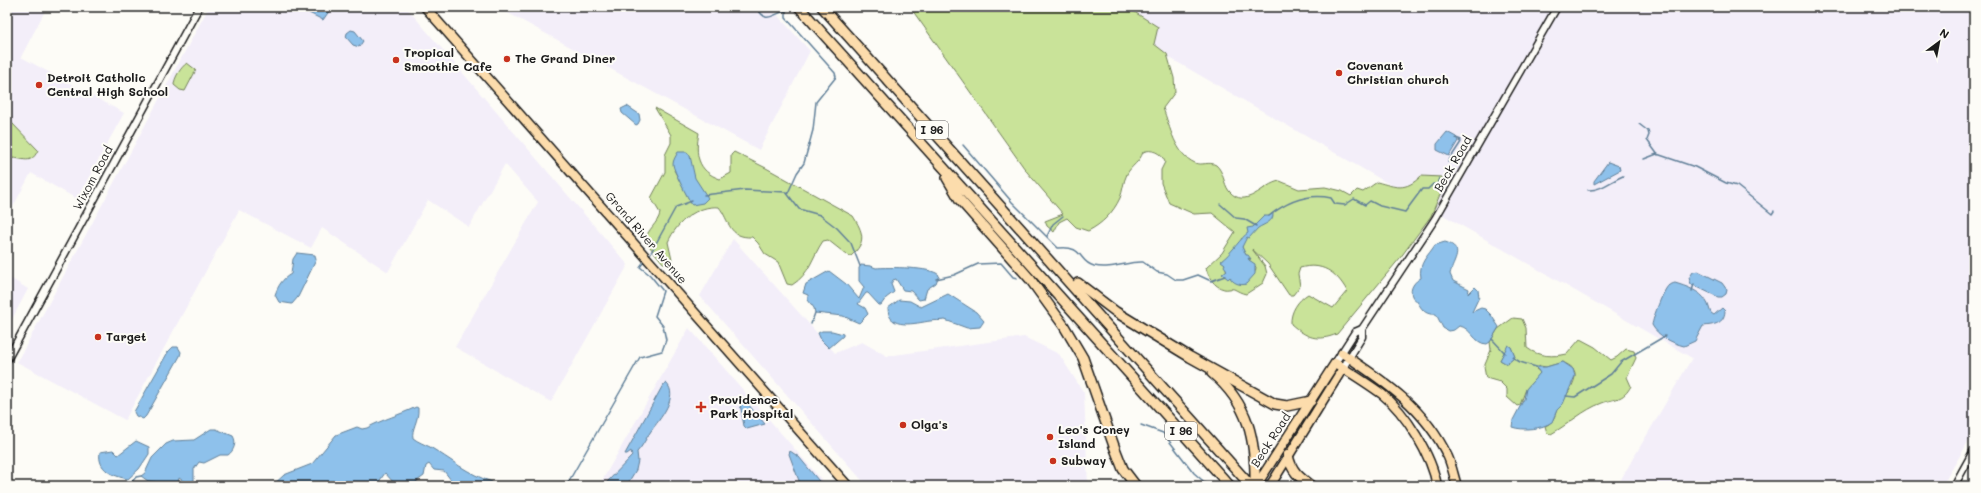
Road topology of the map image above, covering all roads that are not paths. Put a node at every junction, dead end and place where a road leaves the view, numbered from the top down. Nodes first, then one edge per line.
1 (199, 7) edge
2 (425, 7) edge
3 (799, 7) edge
4 (822, 7) edge
5 (1558, 7) edge
6 (934, 158) junction
7 (1043, 252) junction
8 (1362, 330) junction
9 (1342, 353) junction
10 (1190, 357) junction
11 (1350, 358) junction
12 (7, 360) edge
13 (1335, 363) junction
14 (1343, 368) junction
15 (1311, 401) junction
16 (1974, 450) edge
17 (1288, 455) junction
18 (1259, 473) junction
19 (848, 486) edge
20 (1136, 486) edge
21 (1230, 486) edge
22 (1251, 486) edge
23 (1256, 486) edge
24 (1260, 486) edge
25 (1270, 486) edge
26 (1311, 486) edge
27 (1437, 486) edge
28 (1457, 486) edge
29 (1954, 486) edge

1 - 12 street, Wixom Road
2 - 19 main road, Grand River Avenue
3 - 6 highway, I 96
4 - 7 highway, I 96
5 - 8 street, Beck Road
6 - 20 highway
6 - 21 highway, I 96
7 - 10 highway
7 - 22 highway, I 96
8 - 9 street, Beck Road
8 - 11 street, Beck Road
9 - 11 main road
9 - 13 street, Beck Road
10 - 15 highway
10 - 18 highway
11 - 14 street, Beck Road
11 - 28 main road
13 - 14 main road
13 - 15 main road, Beck Road
14 - 17 main road, Beck Road
14 - 27 main road
15 - 18 main road, Beck Road
16 - 29 street
17 - 25 main road, Beck Road
17 - 26 highway
18 - 23 highway
18 - 24 highway

